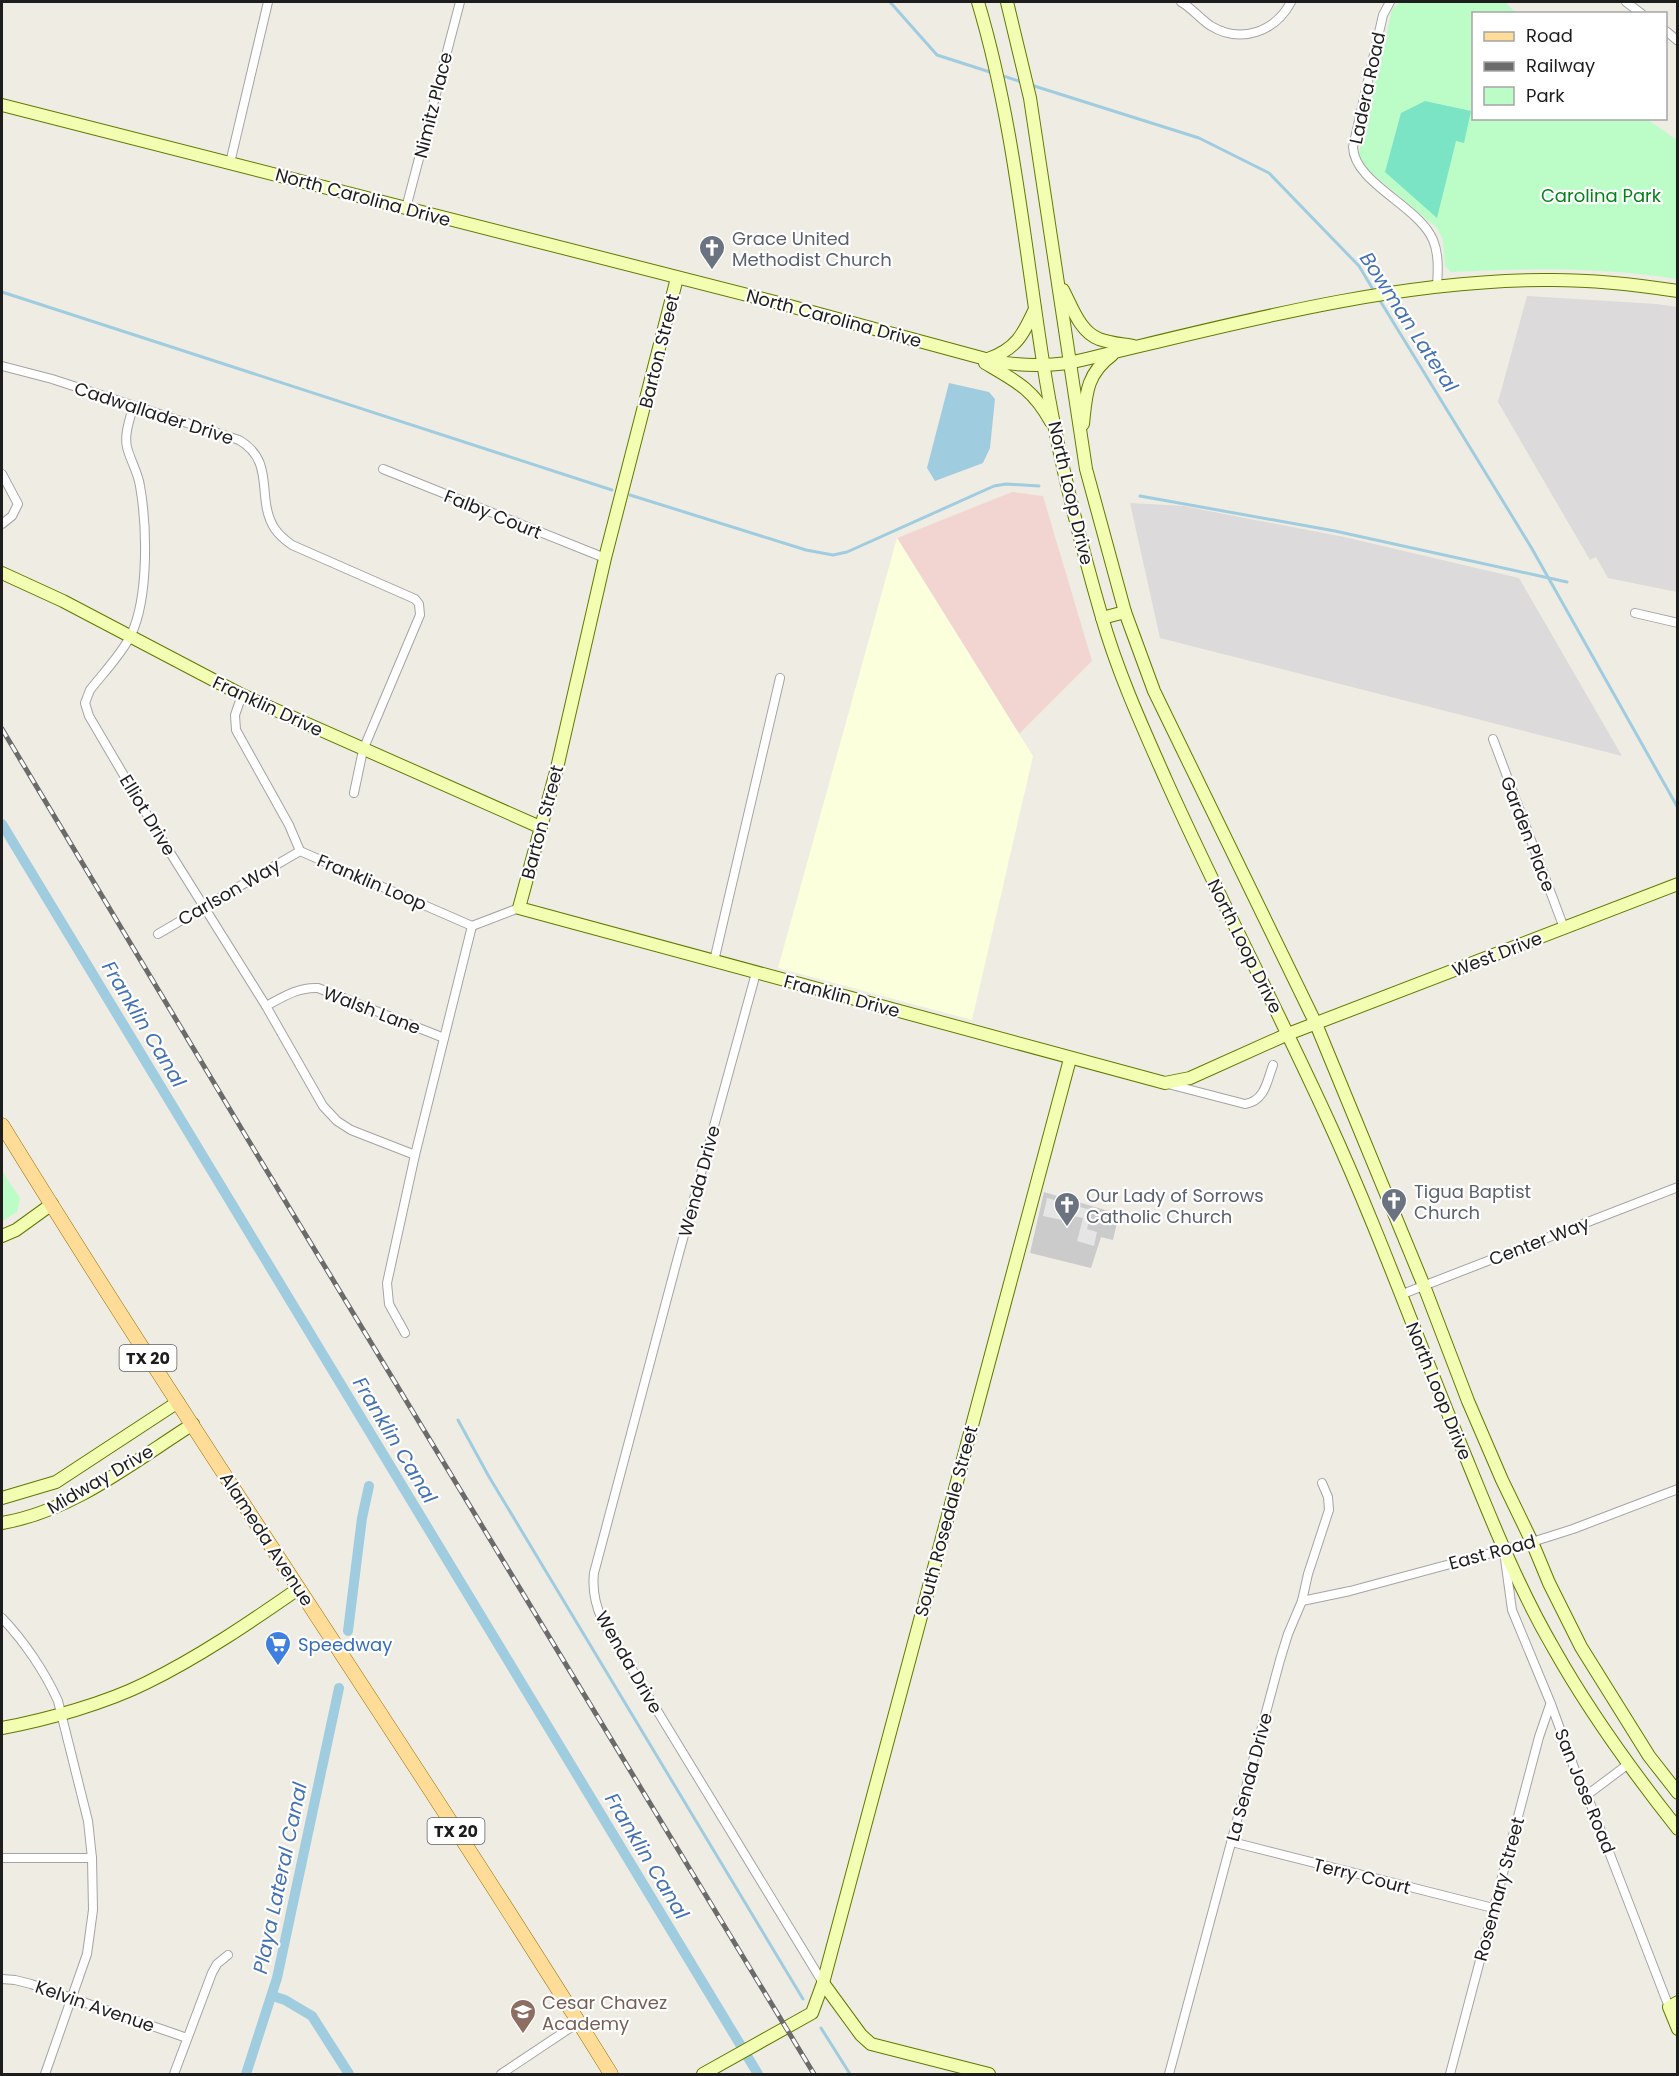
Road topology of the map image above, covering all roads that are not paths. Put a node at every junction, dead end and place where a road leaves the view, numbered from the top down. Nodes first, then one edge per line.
1 (268, 2) edge
2 (460, 2) edge
3 (978, 2) edge
4 (1007, 2) edge
5 (1181, 2) edge
6 (1291, 2) edge
7 (1390, 2) edge
8 (1626, 2) edge
9 (1639, 12) edge
10 (2, 105) edge
11 (230, 162) junction
12 (406, 208) junction
13 (677, 278) junction
14 (1058, 282) junction
15 (1437, 286) junction
16 (1677, 291) edge
17 (1035, 308) junction
18 (1140, 347) junction
19 (1116, 352) junction
20 (974, 356) junction
21 (987, 360) junction
22 (1069, 363) junction
23 (2, 366) edge
24 (1044, 366) junction
25 (134, 407) junction
26 (1056, 433) junction
27 (1082, 440) junction
28 (383, 469) dead end
29 (2, 474) edge
30 (2, 524) edge
31 (605, 558) junction
32 (2, 573) edge
33 (1125, 612) junction
34 (1635, 613) dead end
35 (1102, 618) junction
36 (1677, 623) edge
37 (130, 636) junction
38 (780, 678) dead end
39 (242, 695) junction
40 (1493, 740) dead end
41 (363, 750) junction
42 (354, 793) dead end
43 (540, 828) junction
44 (300, 851) junction
45 (1677, 884) edge
46 (203, 907) junction
47 (519, 908) junction
48 (471, 926) junction
49 (1564, 928) junction
50 (158, 934) dead end
51 (714, 961) junction
52 (756, 973) junction
53 (266, 1006) junction
54 (1316, 1024) junction
55 (1288, 1034) junction
56 (444, 1038) junction
57 (1070, 1059) junction
58 (1273, 1065) dead end
59 (1165, 1083) junction
60 (2, 1125) edge
61 (415, 1155) junction
62 (1677, 1187) edge
63 (52, 1204) junction
64 (2, 1236) edge
65 (1424, 1286) junction
66 (1400, 1295) junction
67 (405, 1333) dead end
68 (178, 1402) junction
69 (193, 1424) junction
70 (1322, 1483) dead end
71 (1677, 1489) edge
72 (2, 1498) edge
73 (2, 1523) edge
74 (1532, 1542) junction
75 (1503, 1549) junction
76 (298, 1589) junction
77 (1302, 1601) junction
78 (2, 1618) edge
79 (1551, 1704) junction
80 (62, 1713) junction
81 (2, 1728) edge
82 (1627, 1765) junction
83 (1677, 1793) edge
84 (1587, 1795) junction
85 (1677, 1829) edge
86 (1232, 1842) junction
87 (2, 1858) edge
88 (92, 1858) junction
89 (1493, 1908) junction
90 (228, 1955) dead end
91 (2, 1979) edge
92 (823, 1983) junction
93 (72, 1999) junction
94 (1673, 2005) edge
95 (579, 2022) junction
96 (1677, 2029) edge
97 (187, 2038) junction
98 (45, 2074) edge
99 (174, 2074) edge
100 (501, 2074) edge
101 (611, 2074) edge
102 (703, 2074) edge
103 (989, 2074) edge
104 (1169, 2074) edge
105 (1449, 2074) edge

1 - 11 street
2 - 12 street, Nimitz Place
3 - 17 main road, North Loop Drive
4 - 14 main road, North Loop Drive
5 - 6 street
7 - 15 street, Ladera Road
8 - 9 street
10 - 11 main road, North Carolina Drive
11 - 12 main road, North Carolina Drive
12 - 13 main road, North Carolina Drive
13 - 20 main road, North Carolina Drive
13 - 31 main road, Barton Street
14 - 18 main road
14 - 22 main road, North Loop Drive
15 - 16 main road, North Carolina Drive
15 - 18 main road, North Carolina Drive
17 - 21 main road
17 - 24 main road, North Loop Drive
18 - 19 main road, North Carolina Drive
19 - 22 main road, North Carolina Drive
19 - 27 main road
20 - 21 main road, North Carolina Drive
20 - 26 main road
21 - 24 main road, North Carolina Drive
22 - 24 main road, North Carolina Drive
22 - 27 main road, North Loop Drive
23 - 25 street, Cadwallader Drive
24 - 26 main road, North Loop Drive
25 - 37 street, Elliot Drive
25 - 41 street, Cadwallader Drive
26 - 35 main road, North Loop Drive
27 - 33 main road, North Loop Drive
28 - 31 street, Falby Court
29 - 30 street
31 - 43 main road, Barton Street
32 - 37 main road, Franklin Drive
33 - 35 main road
33 - 54 main road, North Loop Drive
34 - 36 street
35 - 55 main road, North Loop Drive
37 - 39 main road, Franklin Drive
37 - 46 street, Elliot Drive
38 - 51 street
39 - 41 main road, Franklin Drive
39 - 44 street, Franklin Loop
40 - 49 street, Garden Place
41 - 42 street, Cadwallader Drive
41 - 43 main road, Franklin Drive
43 - 47 main road, Barton Street
44 - 46 street, Carlson Way
44 - 48 street, Franklin Loop
45 - 49 main road, West Drive
46 - 50 street, Carlson Way
46 - 53 street, Elliot Drive
47 - 48 street
47 - 51 main road, Franklin Drive
48 - 56 street
49 - 54 main road, West Drive
51 - 52 main road, Franklin Drive
52 - 57 main road, Franklin Drive
52 - 92 street, Wenda Drive
53 - 56 street, Walsh Lane
53 - 61 street, Elliot Drive
54 - 55 main road, Franklin Drive
54 - 65 main road, North Loop Drive
55 - 59 main road, Franklin Drive
55 - 66 main road, North Loop Drive
56 - 61 street
57 - 59 main road, Franklin Drive
57 - 92 main road, South Rosedale Street
58 - 59 street, Franklin Drive
60 - 63 main road, Alameda Avenue / TX 20
61 - 67 street
62 - 65 street, Center Way
63 - 64 main road
63 - 68 main road, Alameda Avenue / TX 20
65 - 66 street, Center Way
65 - 74 main road, North Loop Drive
66 - 75 main road, North Loop Drive
68 - 69 main road, Alameda Avenue / TX 20
68 - 72 main road, Midway Drive
69 - 73 main road, Midway Drive
69 - 76 main road, Alameda Avenue / TX 20
70 - 77 street, La Senda Drive
71 - 74 street, East Road
74 - 75 street, East Road
74 - 83 main road, North Loop Drive
75 - 77 street, East Road
75 - 79 street, San Jose Road
75 - 82 main road, North Loop Drive
76 - 80 main road
76 - 95 main road, Alameda Avenue / TX 20
77 - 86 street, La Senda Drive
78 - 80 street
79 - 84 street, San Jose Road
79 - 89 street, Rosemary Street
80 - 81 main road
80 - 88 street
82 - 84 street
82 - 85 main road, North Loop Drive
84 - 94 street, San Jose Road
86 - 89 street, Terry Court
86 - 104 street, La Senda Drive
87 - 88 street
88 - 93 street
89 - 105 street, Rosemary Street
90 - 97 street
91 - 93 street, Kelvin Avenue
92 - 102 main road, South Rosedale Street
92 - 103 main road, Wenda Drive
93 - 97 street, Kelvin Avenue
93 - 98 street
94 - 96 main road, San Jose Road
95 - 100 street
95 - 101 main road, Alameda Avenue / TX 20
97 - 99 street

